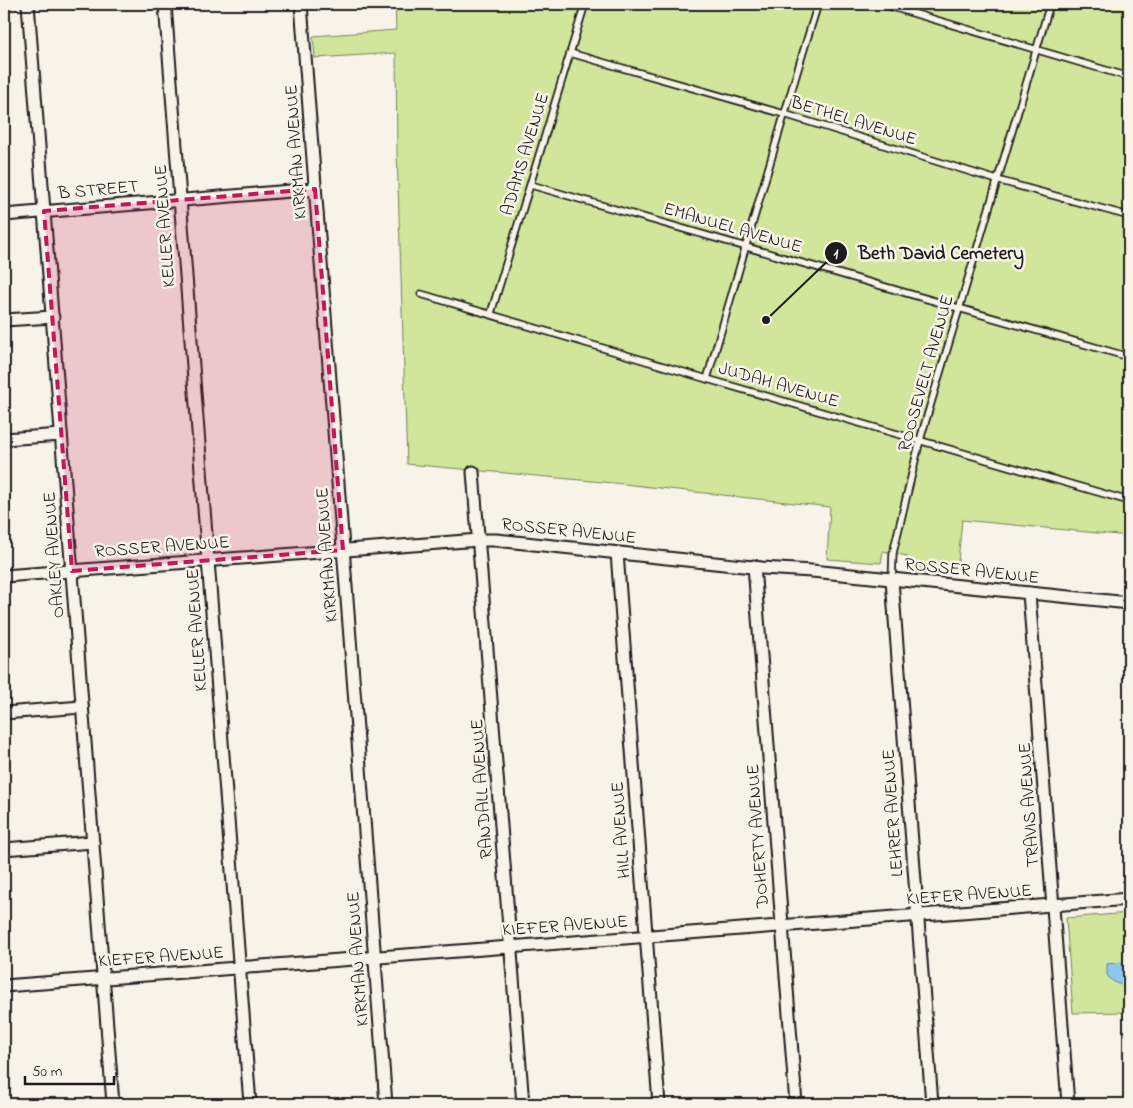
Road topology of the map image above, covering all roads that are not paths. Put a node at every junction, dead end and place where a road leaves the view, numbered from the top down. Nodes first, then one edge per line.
1 (28, 4) edge
2 (165, 4) edge
3 (301, 4) edge
4 (585, 4) edge
5 (818, 4) edge
6 (882, 4) edge
7 (1050, 4) edge
8 (1036, 50) junction
9 (570, 53) junction
10 (1129, 77) edge
11 (784, 114) junction
12 (997, 180) junction
13 (531, 185) junction
14 (315, 189) junction
15 (180, 200) junction
16 (44, 211) junction
17 (4, 214) edge
18 (1129, 216) edge
19 (747, 247) junction
20 (421, 294) dead end
21 (959, 308) junction
22 (491, 313) junction
23 (53, 317) junction
24 (4, 320) edge
25 (1129, 357) edge
26 (707, 379) junction
27 (61, 435) junction
28 (4, 439) edge
29 (920, 440) junction
30 (473, 472) dead end
31 (1129, 501) edge
32 (479, 540) junction
33 (343, 550) junction
34 (616, 552) junction
35 (208, 560) junction
36 (754, 566) junction
37 (72, 571) junction
38 (4, 576) edge
39 (892, 580) junction
40 (1029, 593) junction
41 (1129, 603) edge
42 (82, 707) junction
43 (4, 712) edge
44 (93, 842) junction
45 (4, 849) edge
46 (1129, 900) edge
47 (1053, 905) junction
48 (917, 915) junction
49 (782, 926) junction
50 (646, 936) junction
51 (510, 947) junction
52 (374, 957) junction
53 (239, 968) junction
54 (103, 978) junction
55 (4, 986) edge
56 (113, 1104) edge
57 (250, 1104) edge
58 (386, 1104) edge
59 (523, 1104) edge
60 (659, 1104) edge
61 (796, 1104) edge
62 (932, 1104) edge
63 (1068, 1104) edge

1 - 16 street, OAKLEY AVENUE
2 - 15 street, KELLER AVENUE
3 - 14 street, KIRKMAN AVENUE
4 - 9 lane, ADAMS AVENUE
5 - 11 lane
6 - 8 lane
7 - 8 lane, ROOSEVELT AVENUE
8 - 10 lane
8 - 12 lane, ROOSEVELT AVENUE
9 - 11 lane, BETHEL AVENUE
9 - 13 lane, ADAMS AVENUE
11 - 12 lane, BETHEL AVENUE
11 - 19 lane
12 - 18 lane, BETHEL AVENUE
12 - 21 lane, ROOSEVELT AVENUE
13 - 19 lane, EMANUEL AVENUE
13 - 22 lane, ADAMS AVENUE
14 - 15 street, B STREET
14 - 33 street, KIRKMAN AVENUE
15 - 16 street, B STREET
15 - 35 street, KELLER AVENUE
16 - 17 street, B STREET
16 - 23 street, OAKLEY AVENUE
19 - 21 lane, EMANUEL AVENUE
19 - 26 lane
20 - 22 lane, JUDAH AVENUE
21 - 25 lane, EMANUEL AVENUE
21 - 29 lane, ROOSEVELT AVENUE
22 - 26 lane, JUDAH AVENUE
23 - 24 street
23 - 27 street, OAKLEY AVENUE
26 - 29 lane, JUDAH AVENUE
27 - 28 street
27 - 37 street, OAKLEY AVENUE
29 - 31 lane, JUDAH AVENUE
29 - 39 lane, ROOSEVELT AVENUE
30 - 32 street, RANDALL AVENUE
32 - 33 street, ROSSER AVENUE
32 - 34 street, ROSSER AVENUE
32 - 51 street, RANDALL AVENUE
33 - 35 street, ROSSER AVENUE
33 - 52 street, KIRKMAN AVENUE
34 - 36 street, ROSSER AVENUE
34 - 50 street, HILL AVENUE
35 - 37 street, ROSSER AVENUE
35 - 53 street, KELLER AVENUE
36 - 39 street, ROSSER AVENUE
36 - 49 street, DOHERTY AVENUE
37 - 38 street, ROSSER AVENUE
37 - 42 street, OAKLEY AVENUE
39 - 40 street, ROSSER AVENUE
39 - 48 street, LEHRER AVENUE
40 - 41 street, ROSSER AVENUE
40 - 47 street, TRAVIS AVENUE
42 - 43 street
42 - 44 street, OAKLEY AVENUE
44 - 45 street
44 - 54 street, OAKLEY AVENUE
46 - 47 street, KIEFER AVENUE
47 - 48 street, KIEFER AVENUE
47 - 63 street, TRAVIS AVENUE
48 - 49 street, KIEFER AVENUE
48 - 62 street, LEHRER AVENUE
49 - 50 street, KIEFER AVENUE
49 - 61 street, DOHERTY AVENUE
50 - 51 street, KIEFER AVENUE
50 - 60 street, HILL AVENUE
51 - 52 street, KIEFER AVENUE
51 - 59 street, RANDALL AVENUE
52 - 53 street, KIEFER AVENUE
52 - 58 street, KIRKMAN AVENUE
53 - 54 street, KIEFER AVENUE
53 - 57 street, KELLER AVENUE
54 - 55 street, KIEFER AVENUE
54 - 56 street, OAKLEY AVENUE

